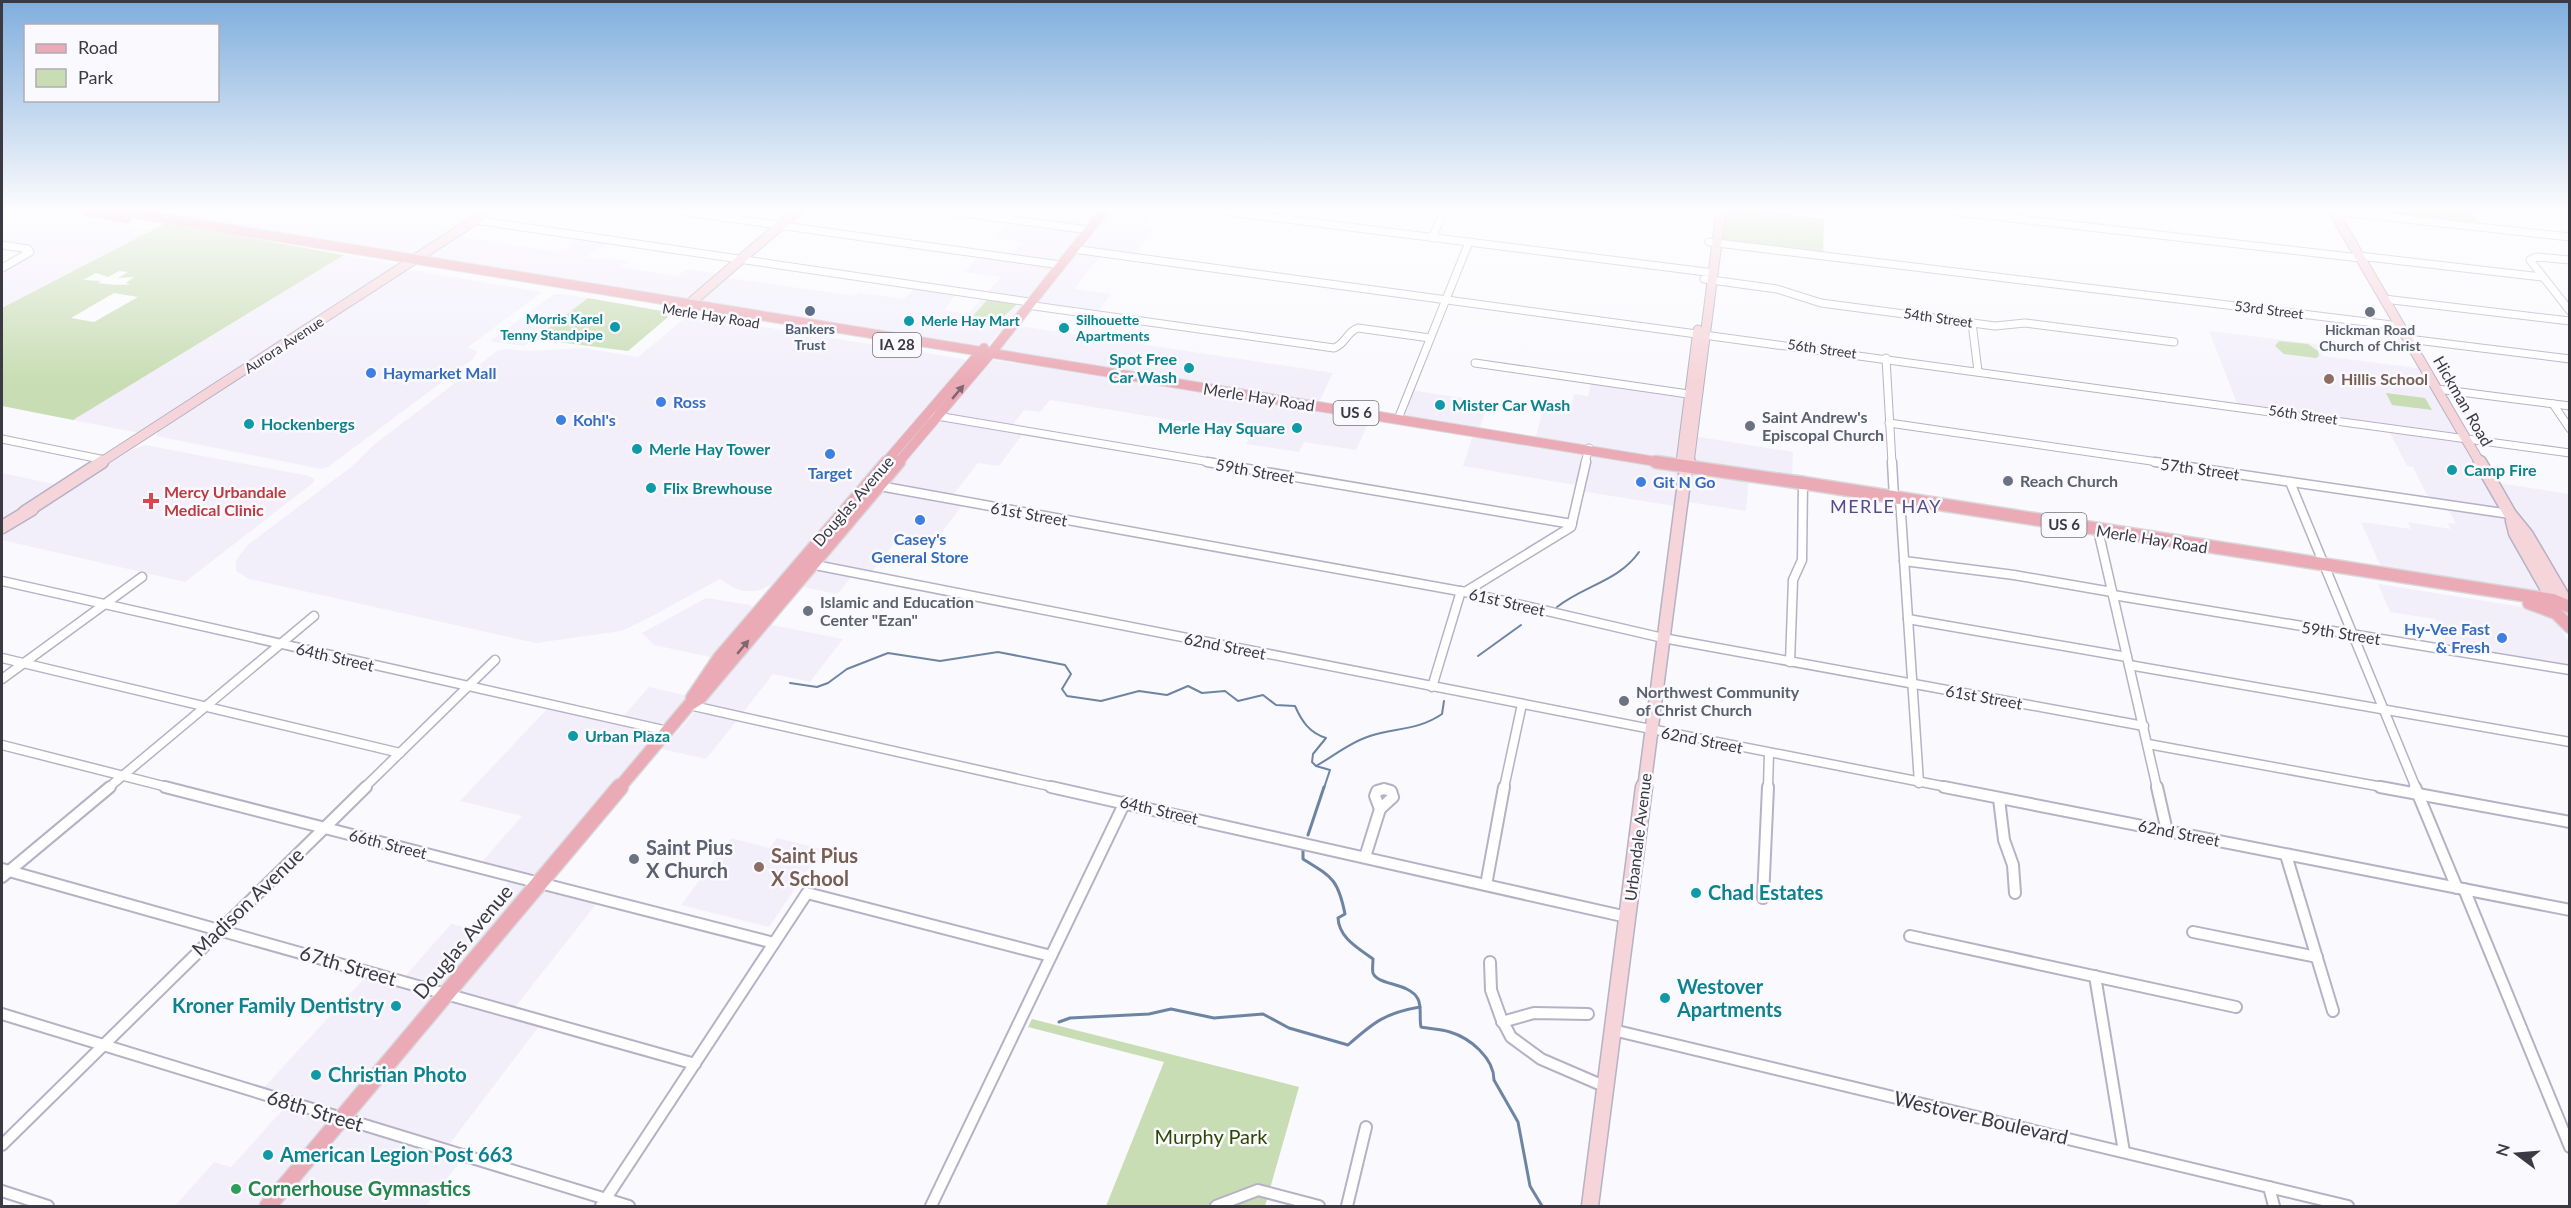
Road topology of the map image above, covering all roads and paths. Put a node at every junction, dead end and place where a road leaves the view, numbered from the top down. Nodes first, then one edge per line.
1 (402, 267) edge
2 (436, 267) edge
3 (731, 267) edge
4 (789, 267) edge
5 (1058, 267) edge
6 (1213, 267) edge
7 (1459, 267) edge
8 (1648, 267) edge
9 (1710, 267) edge
10 (1921, 267) edge
11 (2365, 267) edge
12 (2459, 267) edge
13 (2536, 267) edge
14 (1709, 276) junction
15 (2542, 276) junction
16 (1446, 298) junction
17 (2384, 299) junction
18 (1028, 303) junction
19 (683, 308) junction
20 (2570, 311) edge
21 (2570, 321) edge
22 (1972, 322) junction
23 (2400, 326) junction
24 (1702, 333) junction
25 (1430, 338) junction
26 (2408, 339) junction
27 (2174, 342) dead end
28 (984, 355) junction
29 (1886, 358) junction
30 (2570, 359) edge
31 (1475, 363) dead end
32 (1978, 371) junction
33 (2437, 389) junction
34 (1694, 395) junction
35 (2553, 404) junction
36 (2570, 406) edge
37 (930, 416) junction
38 (1398, 419) junction
39 (1889, 423) junction
40 (2570, 429) edge
41 (2, 439) edge
42 (2466, 439) junction
43 (1589, 450) junction
44 (2570, 453) edge
45 (105, 460) junction
46 (1685, 464) junction
47 (2290, 482) junction
48 (1803, 483) junction
49 (874, 486) junction
50 (1897, 498) junction
51 (2510, 514) junction
52 (1572, 524) junction
53 (2, 527) edge
54 (2098, 530) junction
55 (1904, 561) junction
56 (806, 563) junction
57 (2324, 566) junction
58 (142, 577) dead end
59 (2, 581) edge
60 (1463, 592) junction
61 (2113, 594) junction
62 (2521, 602) junction
63 (105, 604) junction
64 (2565, 605) edge
65 (314, 616) dead end
66 (1908, 619) junction
67 (2568, 625) edge
68 (2352, 634) junction
69 (1663, 638) junction
70 (280, 644) junction
71 (2, 657) edge
72 (495, 660) dead end
73 (2128, 661) junction
74 (1790, 662) junction
75 (24, 663) junction
76 (2570, 670) edge
77 (2, 679) edge
78 (1913, 684) junction
79 (468, 687) junction
80 (1432, 687) junction
81 (1522, 704) junction
82 (689, 705) junction
83 (206, 707) junction
84 (2383, 710) junction
85 (2144, 726) junction
86 (1651, 730) junction
87 (668, 731) junction
88 (2570, 742) edge
89 (2148, 744) junction
90 (2, 745) edge
91 (400, 753) junction
92 (1769, 753) junction
93 (123, 776) junction
94 (1919, 783) junction
95 (2418, 794) junction
96 (1999, 799) junction
97 (1125, 802) junction
98 (1380, 809) dead end
99 (2570, 822) edge
100 (324, 827) junction
101 (2167, 831) junction
102 (2286, 855) junction
103 (1365, 857) junction
104 (4, 872) edge
105 (541, 882) junction
106 (1486, 885) junction
107 (2461, 889) junction
108 (2015, 893) dead end
109 (1763, 898) dead end
110 (2570, 910) edge
111 (1627, 917) junction
112 (220, 930) junction
113 (2193, 932) dead end
114 (1910, 936) dead end
115 (774, 943) junction
116 (1051, 956) junction
117 (2317, 957) junction
118 (1490, 962) dead end
119 (2095, 976) junction
120 (447, 994) junction
121 (2236, 1007) dead end
122 (2333, 1011) dead end
123 (2, 1014) edge
124 (1588, 1014) dead end
125 (1503, 1022) junction
126 (1613, 1030) junction
127 (102, 1046) junction
128 (695, 1064) junction
129 (1606, 1087) junction
130 (342, 1119) junction
131 (1366, 1127) dead end
132 (2, 1145) edge
133 (2570, 1147) edge
134 (2124, 1152) junction
135 (2269, 1187) junction
136 (2, 1191) edge
137 (603, 1203) edge
138 (48, 1206) edge
139 (268, 1206) edge
140 (629, 1206) edge
141 (931, 1206) edge
142 (1216, 1206) edge
143 (1319, 1206) edge
144 (1347, 1206) edge
145 (1590, 1206) edge
146 (2274, 1206) edge
147 (2348, 1206) edge

1 - 45 street, Aurora Avenue
2 - 19 main road, Merle Hay Road / IA 28
3 - 19 street
4 - 18 street
5 - 18 main road, Douglas Avenue
6 - 16 street, 56th Street
7 - 16 street
8 - 14 street, 54th Street
9 - 14 street, Urbandale Avenue
10 - 23 street, 53rd Street
11 - 17 street, Hickman Road
12 - 15 street
13 - 15 street
14 - 22 street, 54th Street
14 - 24 street, Urbandale Avenue
15 - 20 street
16 - 24 street, 56th Street
16 - 25 street
17 - 21 street
17 - 23 street, Hickman Road
18 - 25 street
18 - 28 main road, Douglas Avenue
19 - 28 main road, Merle Hay Road / IA 28
22 - 27 street, 54th Street
22 - 32 street
23 - 26 street, Hickman Road
24 - 29 street, 56th Street
24 - 34 street, Urbandale Avenue
25 - 38 street
26 - 30 street
26 - 33 street, Hickman Road
28 - 37 main road, Douglas Avenue
28 - 38 main road, Merle Hay Road / US 6
29 - 32 street, 56th Street
29 - 39 street
31 - 34 street
32 - 42 street, 56th Street
33 - 35 street
33 - 42 street, Hickman Road
34 - 46 street, Urbandale Avenue
35 - 36 street
35 - 40 street
37 - 49 main road, Douglas Avenue
37 - 52 street, 59th Street
38 - 43 main road, Merle Hay Road / US 6
39 - 47 street, 57th Street
39 - 50 street
41 - 45 street
42 - 44 street, 56th Street
42 - 51 street, Hickman Road
43 - 46 main road, Merle Hay Road / US 6
43 - 52 street
45 - 53 street, Aurora Avenue
46 - 48 main road, Merle Hay Road / US 6
46 - 69 street, Urbandale Avenue
47 - 51 street, 57th Street
47 - 57 street
48 - 50 main road, Merle Hay Road / US 6
48 - 74 street
49 - 56 main road, Douglas Avenue
49 - 60 street, 61st Street
50 - 54 main road, Merle Hay Road / US 6
50 - 55 street
51 - 64 street, Hickman Road
52 - 60 street
54 - 57 main road, Merle Hay Road / US 6
54 - 61 street
55 - 61 street, 59th Street
55 - 66 street
56 - 80 street, 62nd Street
56 - 82 main road, Douglas Avenue
57 - 62 main road, Merle Hay Road / US 6
57 - 64 main road, Merle Hay Road / US 6
57 - 68 street
58 - 63 street
59 - 63 street, 64th Street
60 - 69 street, 61st Street
60 - 80 street
61 - 68 street, 59th Street
61 - 73 street
62 - 64 street, Merle Hay Road
62 - 67 main road, US 6
63 - 70 street, 64th Street
63 - 75 street
64 - 67 street, Hickman Road
65 - 70 street
66 - 73 street
66 - 78 street
68 - 76 street, 59th Street
68 - 84 street
69 - 74 street, 61st Street
69 - 86 street, Urbandale Avenue
70 - 79 street, 64th Street
70 - 83 street
71 - 75 street
72 - 79 street, Madison Avenue
73 - 84 street
73 - 85 street
74 - 78 street, 61st Street
75 - 77 street
75 - 83 street
78 - 85 street, 61st Street
78 - 94 street
79 - 87 street, 64th Street
79 - 91 street, Madison Avenue
80 - 81 street, 62nd Street
81 - 86 street, 62nd Street
81 - 106 street
82 - 87 main road, Douglas Avenue
82 - 97 street, 64th Street
83 - 91 street
83 - 93 street
84 - 88 street
84 - 95 street
85 - 89 street
86 - 92 street, 62nd Street
86 - 111 street, Urbandale Avenue
87 - 105 main road, Douglas Avenue
89 - 95 street
89 - 101 street
90 - 93 street, 66th Street
91 - 100 street, Madison Avenue
92 - 94 street, 62nd Street
92 - 109 street
93 - 100 street, 66th Street
93 - 104 street
94 - 96 street, 62nd Street
95 - 99 street
95 - 107 street
96 - 101 street, 62nd Street
96 - 108 street
97 - 103 street, 64th Street
97 - 116 street
98 - 103 street
100 - 105 street, 66th Street
100 - 112 street, Madison Avenue
101 - 102 street, 62nd Street
102 - 107 street, 62nd Street
102 - 117 street
103 - 106 street, 64th Street
104 - 112 street, 67th Street
105 - 115 street, 66th Street
105 - 120 main road, Douglas Avenue
106 - 111 street, 64th Street
107 - 110 street, 62nd Street
107 - 133 street
111 - 126 street, Urbandale Avenue
112 - 120 street, 67th Street
112 - 127 street, Madison Avenue
113 - 117 street
114 - 119 street
115 - 116 street
115 - 128 street
116 - 141 street
117 - 122 street
118 - 125 street
119 - 121 street
119 - 134 street
120 - 128 street, 67th Street
120 - 130 main road, Douglas Avenue
123 - 127 street, 68th Street
124 - 125 street
125 - 129 street
126 - 129 street, Urbandale Avenue
126 - 134 street, Westover Boulevard
127 - 130 street, 68th Street
127 - 132 street, Madison Avenue
128 - 137 street
129 - 145 street, Urbandale Avenue
130 - 137 street, 68th Street
130 - 139 main road, Douglas Avenue
131 - 144 street
134 - 135 street, Westover Boulevard
135 - 146 street
135 - 147 street, Westover Boulevard
136 - 138 street
137 - 140 street, 68th Street
142 - 143 street

